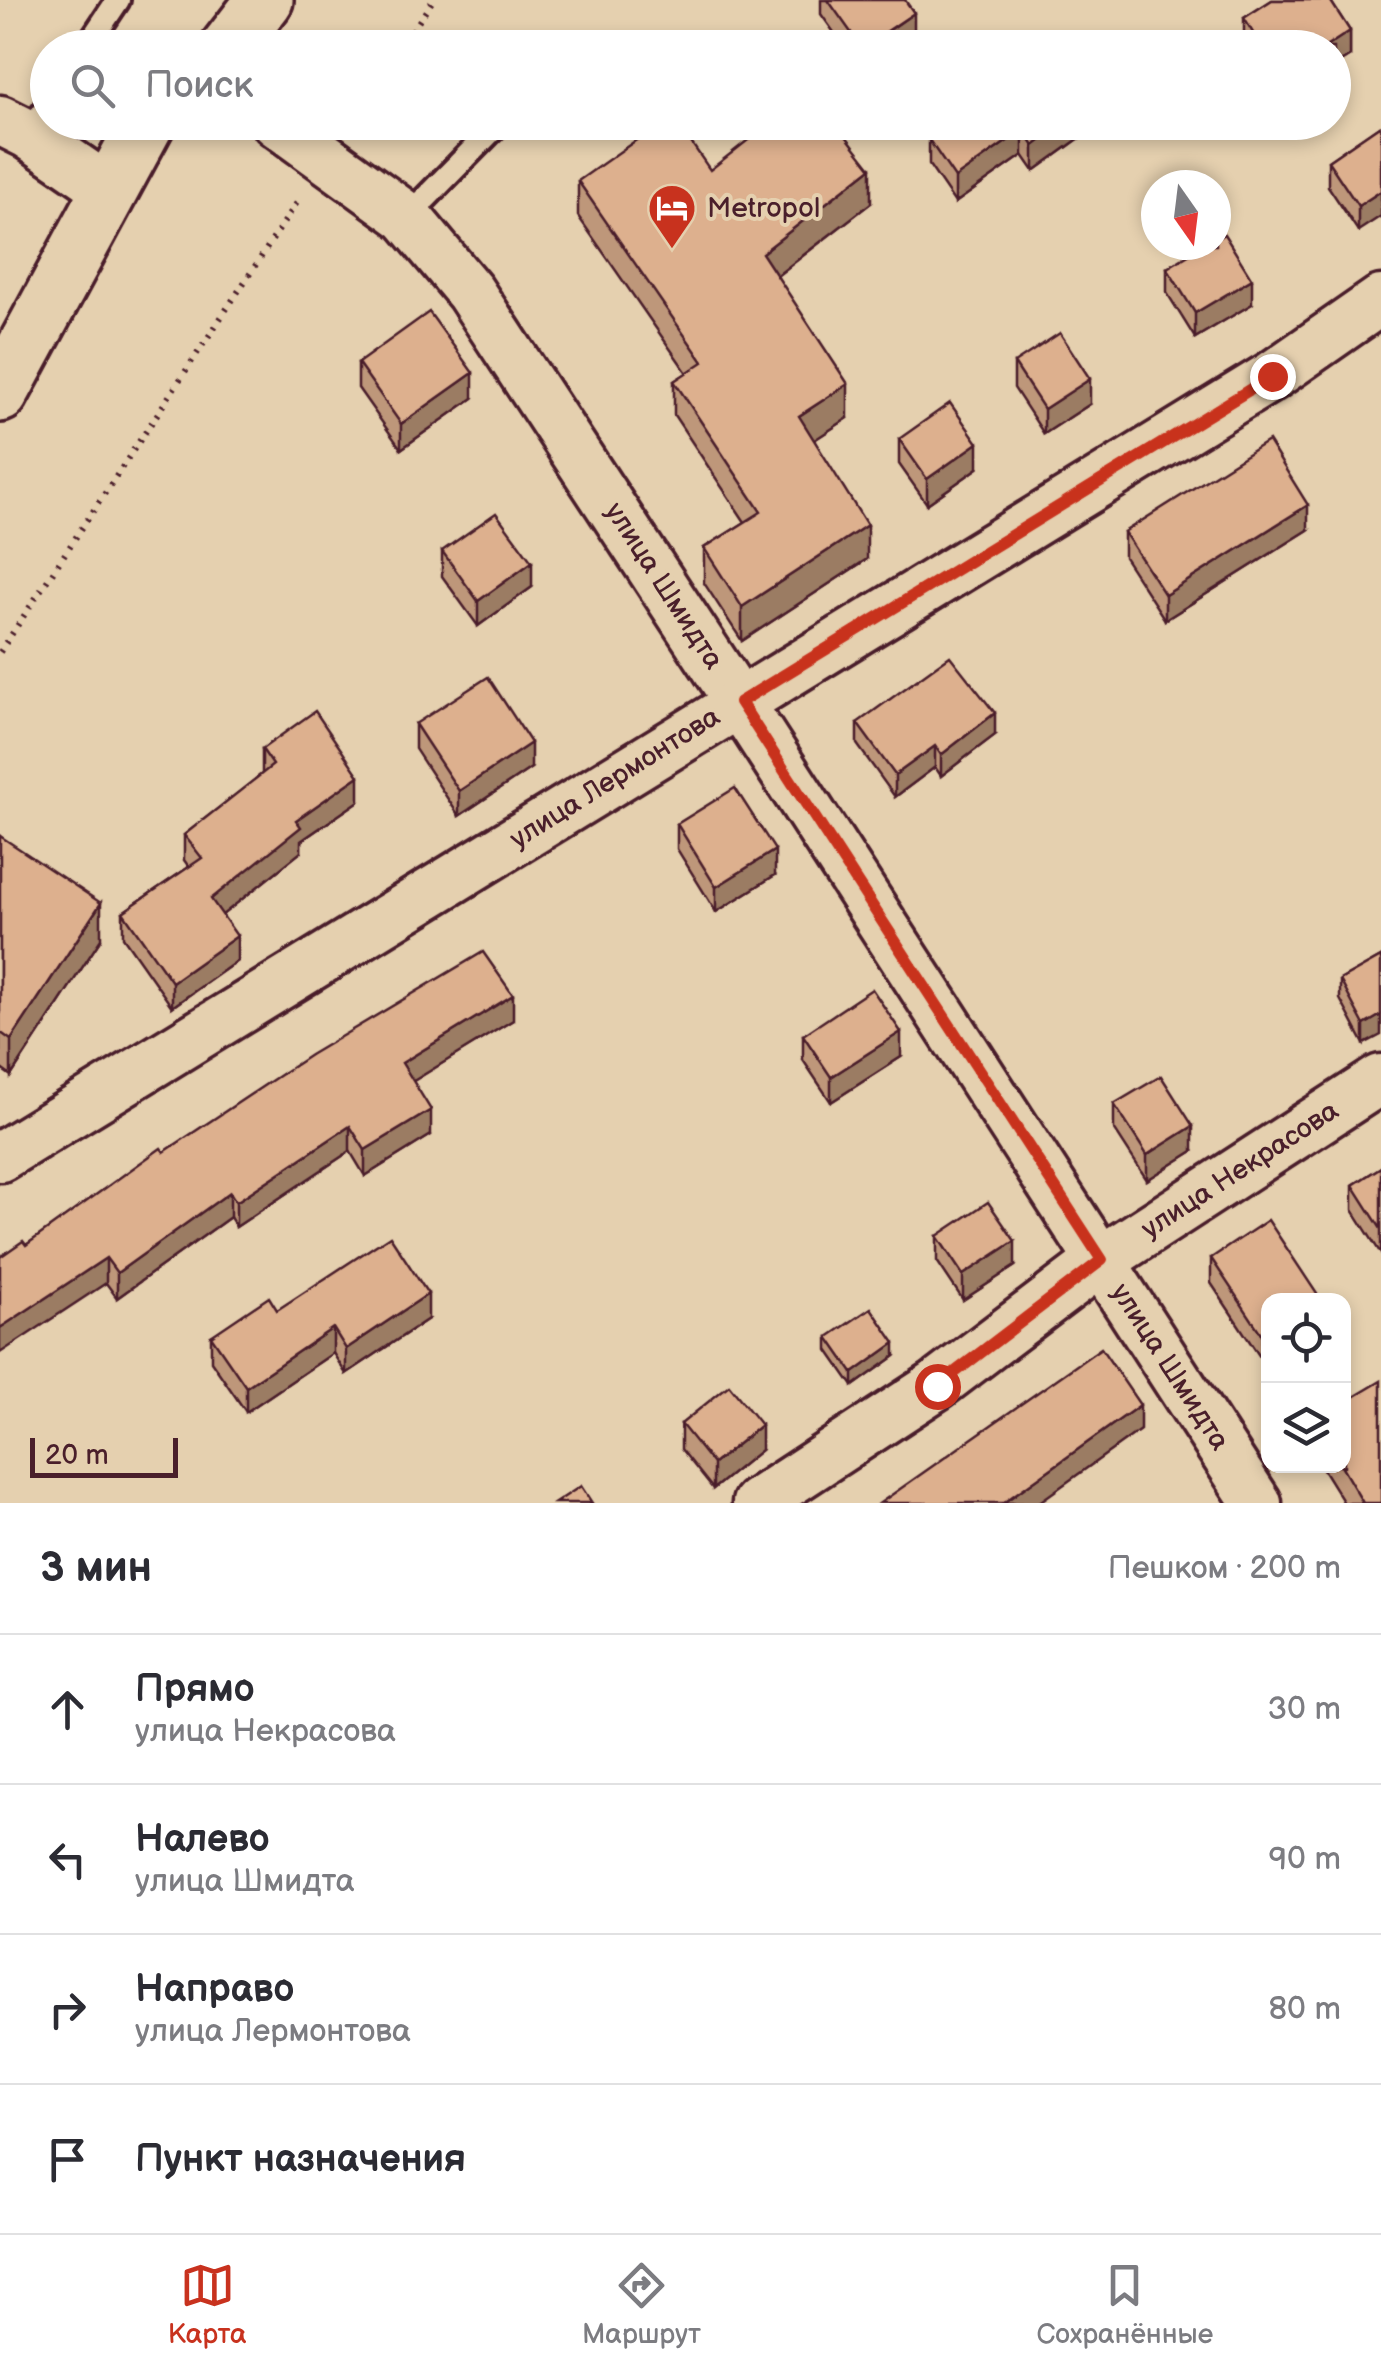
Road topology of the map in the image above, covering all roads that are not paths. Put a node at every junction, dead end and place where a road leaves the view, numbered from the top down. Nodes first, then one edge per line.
1 (118, 0) edge
2 (220, 0) edge
3 (265, 0) edge
4 (98, 30) edge
5 (200, 30) edge
6 (242, 30) edge
7 (50, 140) edge
8 (137, 140) edge
9 (153, 140) edge
10 (301, 140) edge
11 (482, 140) edge
12 (112, 191) junction
13 (408, 216) junction
14 (1381, 300) edge
15 (0, 394) edge
16 (740, 702) junction
17 (1381, 1079) edge
18 (0, 1158) edge
19 (1102, 1260) junction
20 (757, 1503) edge
21 (1257, 1503) edge

1 - 4 lane
2 - 5 main road
3 - 6 main road
7 - 12 street
8 - 12 main road
9 - 12 main road
10 - 13 street, улица Шмидта
11 - 13 lane
12 - 15 main road
13 - 16 street, улица Шмидта
14 - 16 street, улица Лермонтова
16 - 18 street, улица Лермонтова
16 - 19 street, улица Шмидта
17 - 19 street, улица Некрасова
19 - 20 street, улица Некрасова
19 - 21 street, улица Шмидта

